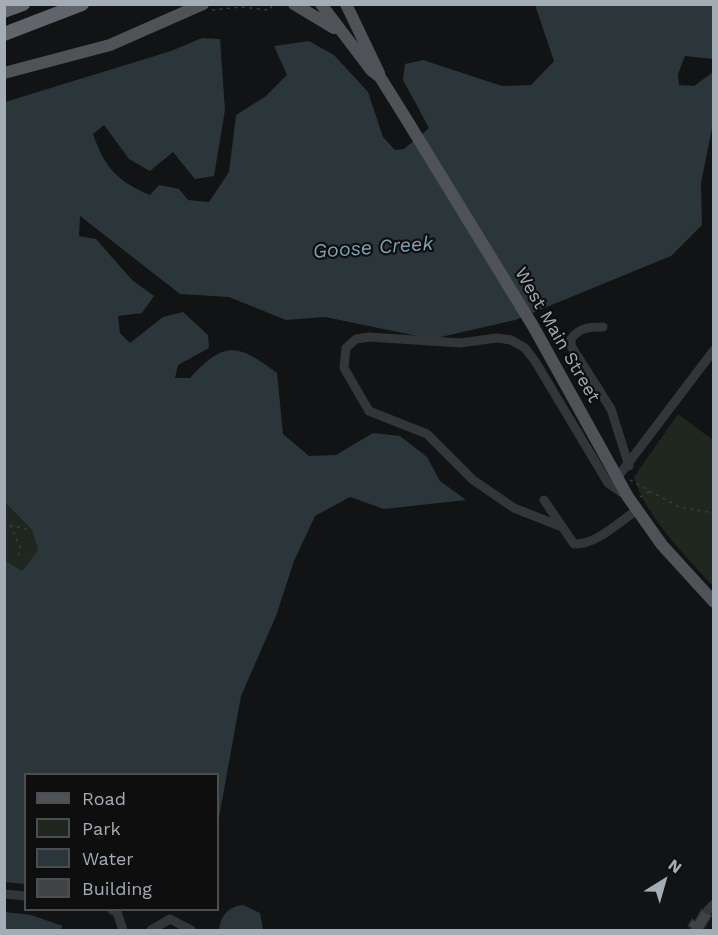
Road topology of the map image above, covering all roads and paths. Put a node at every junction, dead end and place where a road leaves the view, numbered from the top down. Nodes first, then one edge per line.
1 (22, 4) edge
2 (82, 4) edge
3 (202, 4) edge
4 (294, 4) edge
5 (321, 4) edge
6 (346, 4) edge
7 (4, 11) edge
8 (4, 34) edge
9 (345, 37) junction
10 (4, 73) edge
11 (380, 77) junction
12 (603, 327) dead end
13 (714, 350) edge
14 (629, 466) junction
15 (626, 479) junction
16 (651, 490) junction
17 (642, 492) dead end
18 (644, 495) junction
19 (628, 497) junction
20 (544, 500) dead end
21 (637, 510) junction
22 (714, 513) edge
23 (4, 520) edge
24 (10, 525) junction
25 (562, 526) junction
26 (27, 530) dead end
27 (18, 560) dead end
28 (714, 602) edge
29 (4, 894) edge
30 (24, 896) edge
31 (115, 911) edge
32 (123, 930) edge
33 (151, 930) edge
34 (191, 930) edge

1 - 7 highway
2 - 8 highway
3 - 10 main road
4 - 9 main road
5 - 9 main road, West Main Street
6 - 11 main road, West Main Street
9 - 11 main road, West Main Street
11 - 15 main road, West Main Street
12 - 14 street
13 - 14 street
14 - 15 street
15 - 16 path
15 - 18 path
15 - 19 main road, West Main Street
16 - 18 path
16 - 22 path
17 - 18 path
19 - 21 main road, West Main Street
19 - 25 street
20 - 25 street
21 - 25 street
21 - 28 main road, West Main Street
23 - 24 path
24 - 26 path
24 - 27 path
29 - 30 street
31 - 32 street
33 - 34 street

